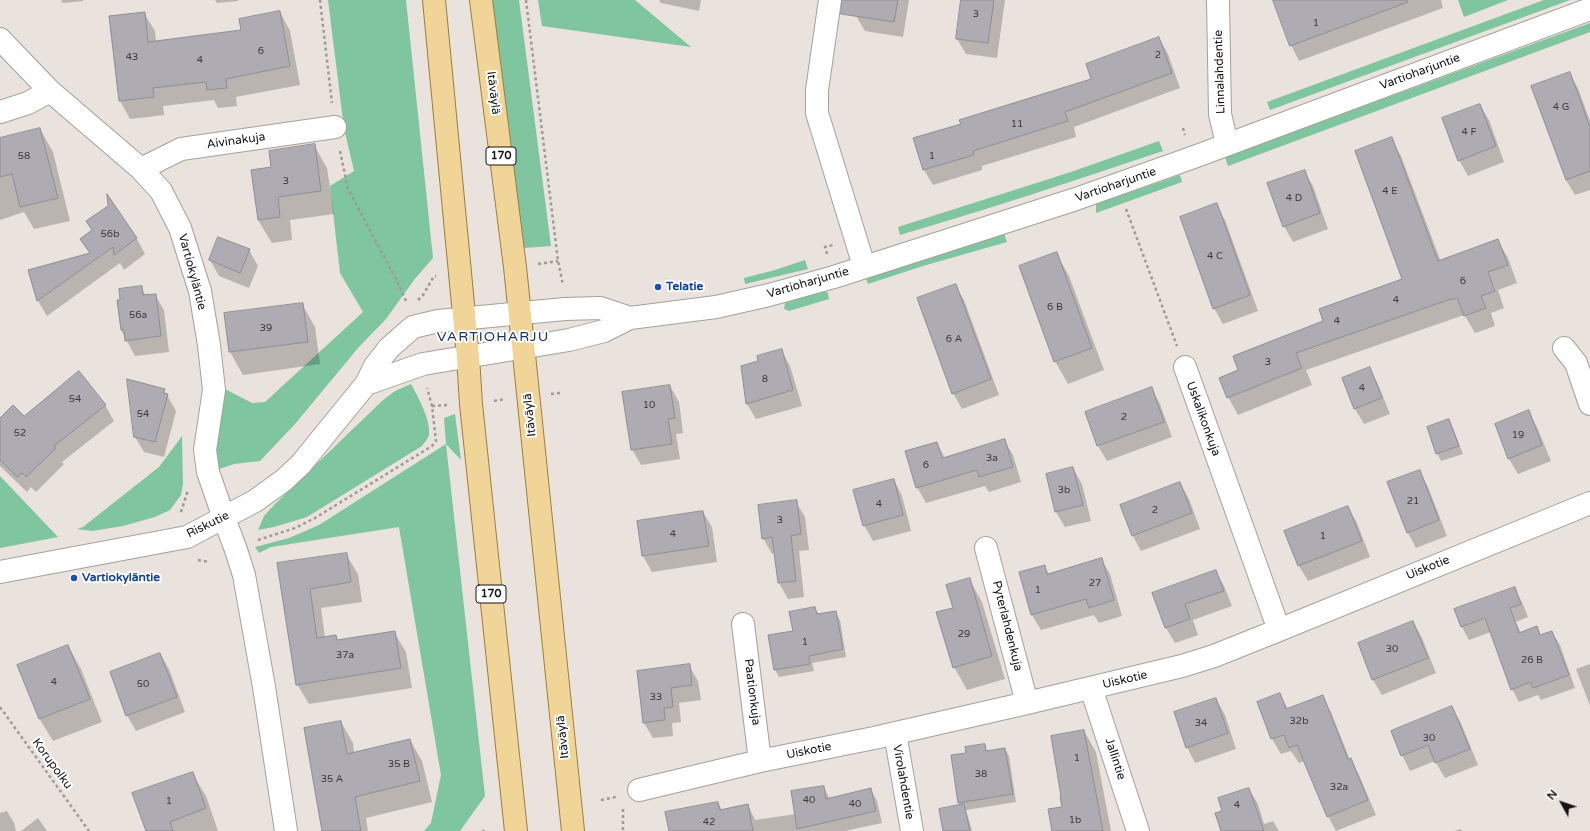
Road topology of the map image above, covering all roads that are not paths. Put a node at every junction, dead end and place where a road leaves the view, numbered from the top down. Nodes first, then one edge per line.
1 (434, 0) edge
2 (481, 0) edge
3 (830, 0) edge
4 (1218, 0) edge
5 (1590, 10) edge
6 (0, 40) edge
7 (50, 91) junction
8 (0, 112) edge
9 (335, 127) road end
10 (1227, 144) junction
11 (141, 169) junction
12 (864, 266) junction
13 (519, 313) junction
14 (630, 318) junction
15 (465, 319) junction
16 (523, 348) junction
17 (1564, 348) dead end
18 (468, 357) junction
19 (1185, 367) road end
20 (366, 384) junction
21 (1590, 404) edge
22 (1590, 503) edge
23 (224, 518) junction
24 (986, 548) dead end
25 (0, 572) edge
26 (743, 624) dead end
27 (1279, 630) junction
28 (1091, 688) junction
29 (1027, 704) junction
30 (895, 733) junction
31 (760, 761) junction
32 (627, 796) road end
33 (286, 831) edge
34 (516, 831) edge
35 (573, 831) edge
36 (912, 831) edge
37 (1138, 831) edge

1 - 15 main road, 170
2 - 13 main road, Itäväylä / 170
3 - 12 street
4 - 10 street, Linnalahdentie
5 - 10 street, Vartioharjuntie
6 - 7 street, Vartiokyläntie
7 - 8 street
7 - 11 street, Vartiokyläntie
9 - 11 street, Aivinakuja
10 - 12 street, Vartioharjuntie
11 - 23 street, Vartiokyläntie
12 - 14 street, Vartioharjuntie
13 - 14 street, Vartioharjuntie
13 - 15 street, Vartioharjuntie
13 - 16 main road, Itäväylä / 170
14 - 16 street, Vartioharjuntie
15 - 18 main road, 170
15 - 20 street, Riskutie
16 - 18 street, Vartioharjuntie
16 - 35 main road, Itäväylä / 170
17 - 21 street
18 - 20 street
18 - 34 main road, 170
19 - 27 street, Uskalikonkuja
20 - 23 street, Riskutie
22 - 27 street, Uiskotie
23 - 25 street, Riskutie
23 - 33 street, Vartiokyläntie
24 - 29 street, Pyterlahdenkuja
26 - 31 street, Paationkuja
27 - 28 street, Uiskotie
28 - 29 street, Uiskotie
28 - 37 street, Jallintie
29 - 30 street, Uiskotie
30 - 31 street, Uiskotie
30 - 36 street, Virolahdentie
31 - 32 street, Uiskotie

